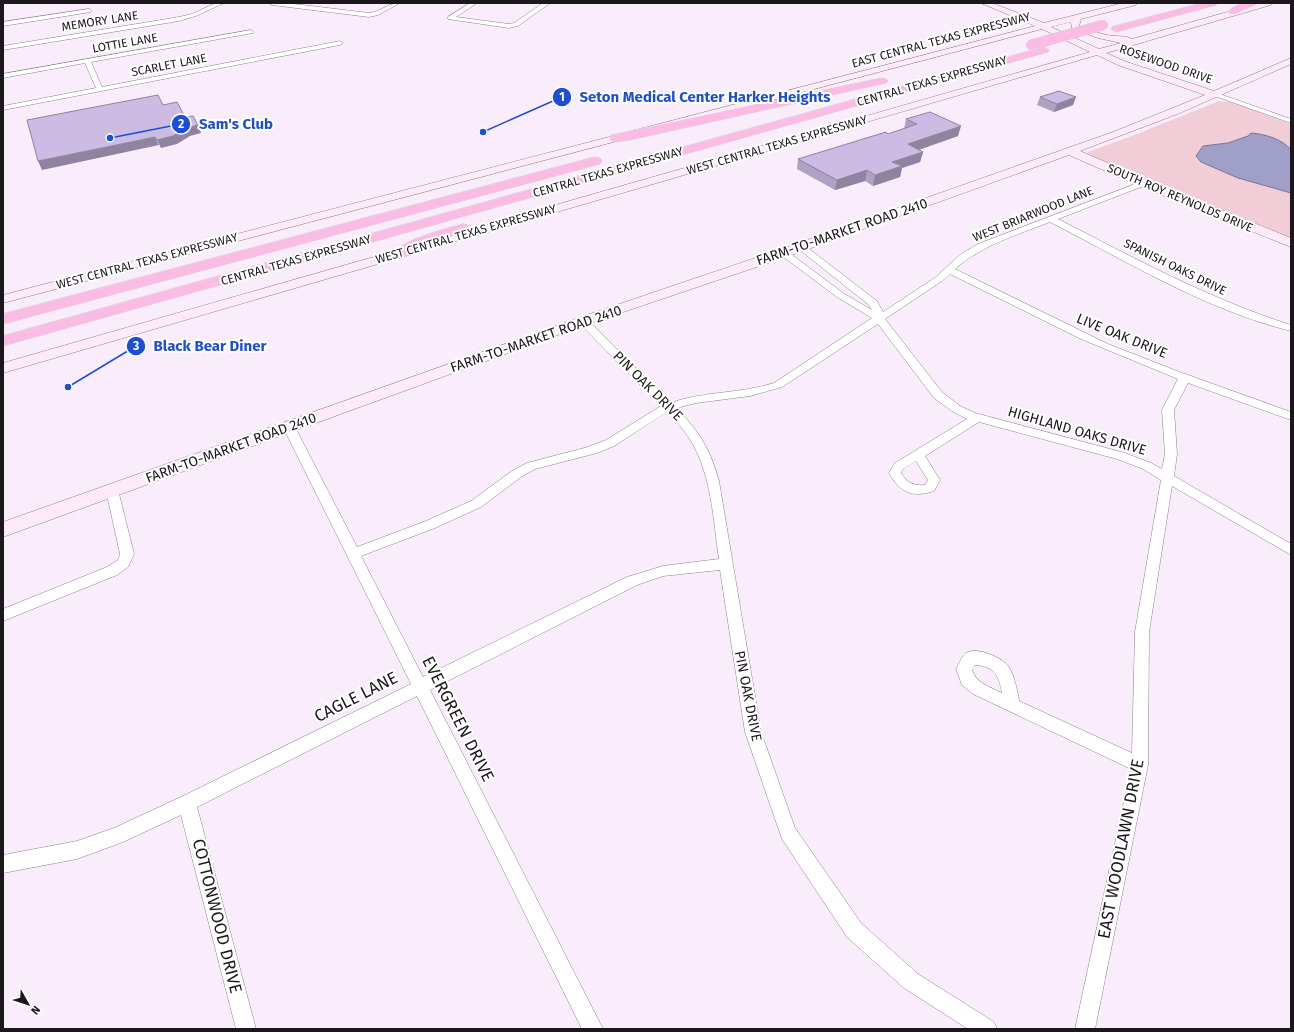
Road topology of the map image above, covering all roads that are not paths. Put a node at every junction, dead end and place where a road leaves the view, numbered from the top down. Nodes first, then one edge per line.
1 (221, 3) edge
2 (272, 3) edge
3 (317, 3) edge
4 (397, 3) edge
5 (474, 3) edge
6 (547, 3) edge
7 (985, 3) edge
8 (1001, 3) edge
9 (1133, 3) edge
10 (1185, 3) edge
11 (1213, 3) edge
12 (1253, 3) edge
13 (1268, 3) edge
14 (308, 8) junction
15 (89, 11) dead end
16 (1233, 12) junction
17 (1019, 16) junction
18 (1034, 16) junction
19 (1078, 17) junction
20 (3, 24) edge
21 (1047, 25) junction
22 (251, 32) dead end
23 (1020, 32) junction
24 (1009, 35) junction
25 (1142, 39) junction
26 (340, 44) dead end
27 (1121, 45) junction
28 (3, 48) edge
29 (1101, 51) junction
30 (1070, 60) junction
31 (87, 61) junction
32 (1291, 61) edge
33 (1121, 63) junction
34 (1134, 63) junction
35 (976, 69) junction
36 (3, 76) edge
37 (907, 78) junction
38 (1178, 81) junction
39 (824, 83) joint
40 (1233, 86) junction
41 (100, 90) junction
42 (1214, 94) junction
43 (1193, 104) junction
44 (3, 108) edge
45 (1291, 121) edge
46 (616, 138) junction
47 (1070, 151) junction
48 (620, 154) dead end
49 (605, 158) dead end
50 (1143, 183) junction
51 (1051, 219) junction
52 (1291, 243) edge
53 (801, 247) junction
54 (401, 253) junction
55 (784, 253) junction
56 (949, 270) junction
57 (3, 299) edge
58 (878, 318) junction
59 (3, 320) edge
60 (583, 321) junction
61 (1291, 328) edge
62 (3, 341) edge
63 (3, 368) edge
64 (1185, 376) junction
65 (670, 407) junction
66 (1291, 416) edge
67 (977, 418) junction
68 (289, 426) junction
69 (918, 454) dead end
70 (1166, 477) junction
71 (112, 490) junction
72 (3, 530) edge
73 (1291, 550) edge
74 (353, 554) junction
75 (726, 564) junction
76 (3, 615) edge
77 (420, 686) junction
78 (1012, 706) dead end
79 (1140, 765) junction
80 (187, 803) junction
81 (3, 864) edge
82 (246, 1029) edge
83 (593, 1029) edge
84 (987, 1029) edge
85 (1085, 1029) edge

1 - 28 street, MEMORY LANE
2 - 14 street
3 - 14 street
4 - 14 street
5 - 6 street
7 - 17 main road, ROSEWOOD DRIVE
8 - 18 main road, ROSEWOOD DRIVE
9 - 19 main road, EAST CENTRAL TEXAS EXPRESSWAY
10 - 37 highway, CENTRAL TEXAS EXPRESSWAY, bridge
11 - 35 highway, CENTRAL TEXAS EXPRESSWAY
12 - 16 highway
13 - 16 main road
15 - 20 street
16 - 25 main road
17 - 21 main road, ROSEWOOD DRIVE
17 - 23 main road
18 - 19 main road
18 - 21 main road, ROSEWOOD DRIVE
19 - 21 main road, EAST CENTRAL TEXAS EXPRESSWAY
19 - 25 main road
21 - 23 main road, EAST CENTRAL TEXAS EXPRESSWAY
21 - 29 main road, ROSEWOOD DRIVE
22 - 31 street, LOTTIE LANE
23 - 24 main road, EAST CENTRAL TEXAS EXPRESSWAY
24 - 30 main road
24 - 39 main road, EAST CENTRAL TEXAS EXPRESSWAY
25 - 27 main road
26 - 41 street, SCARLET LANE
27 - 29 main road
27 - 34 main road
29 - 30 main road
29 - 33 main road, ROSEWOOD DRIVE
29 - 34 main road, ROSEWOOD DRIVE
30 - 33 main road
30 - 54 main road, WEST CENTRAL TEXAS EXPRESSWAY
31 - 36 street, LOTTIE LANE
31 - 41 street
32 - 40 main road, FARM-TO-MARKET ROAD 2410
33 - 38 main road, ROSEWOOD DRIVE
34 - 38 main road, ROSEWOOD DRIVE
35 - 54 highway
35 - 62 highway, CENTRAL TEXAS EXPRESSWAY
37 - 46 highway
37 - 48 highway, CENTRAL TEXAS EXPRESSWAY
38 - 40 main road
38 - 42 main road, ROSEWOOD DRIVE
38 - 43 main road
39 - 46 main road, WEST CENTRAL TEXAS EXPRESSWAY
40 - 42 main road, FARM-TO-MARKET ROAD 2410
41 - 44 street, SCARLET LANE
42 - 43 main road, FARM-TO-MARKET ROAD 2410
42 - 45 street
43 - 47 main road, FARM-TO-MARKET ROAD 2410
46 - 57 main road, WEST CENTRAL TEXAS EXPRESSWAY
47 - 50 main road, SOUTH ROY REYNOLDS DRIVE
47 - 53 main road, FARM-TO-MARKET ROAD 2410
49 - 59 highway, CENTRAL TEXAS EXPRESSWAY
50 - 51 street, WEST BRIARWOOD LANE
50 - 52 main road, SOUTH ROY REYNOLDS DRIVE
51 - 56 street, WEST BRIARWOOD LANE
51 - 61 street, SPANISH OAKS DRIVE
53 - 55 main road, FARM-TO-MARKET ROAD 2410
53 - 58 street, HIGHLAND OAKS DRIVE
54 - 63 main road, WEST CENTRAL TEXAS EXPRESSWAY
55 - 58 street, HIGHLAND OAKS DRIVE
55 - 60 main road, FARM-TO-MARKET ROAD 2410
56 - 58 street, WEST BRIARWOOD LANE
56 - 64 street, LIVE OAK DRIVE
58 - 65 street, WEST BRIARWOOD LANE
58 - 67 street, HIGHLAND OAKS DRIVE
60 - 65 street, PIN OAK DRIVE
60 - 68 main road, FARM-TO-MARKET ROAD 2410
64 - 66 street, LIVE OAK DRIVE
64 - 70 street, EAST WOODLAWN DRIVE
65 - 74 street, WEST BRIARWOOD LANE
65 - 75 street, PIN OAK DRIVE
67 - 69 street
67 - 70 street, HIGHLAND OAKS DRIVE
68 - 71 main road, FARM-TO-MARKET ROAD 2410
68 - 74 street, EVERGREEN DRIVE
70 - 73 street, HIGHLAND OAKS DRIVE
70 - 79 street, EAST WOODLAWN DRIVE
71 - 72 main road, FARM-TO-MARKET ROAD 2410
71 - 76 street
74 - 77 street, EVERGREEN DRIVE
75 - 77 street, CAGLE LANE
75 - 84 street, PIN OAK DRIVE
77 - 80 street, CAGLE LANE
77 - 83 street, EVERGREEN DRIVE
78 - 79 street
79 - 85 street, EAST WOODLAWN DRIVE
80 - 81 street, CAGLE LANE
80 - 82 street, COTTONWOOD DRIVE

